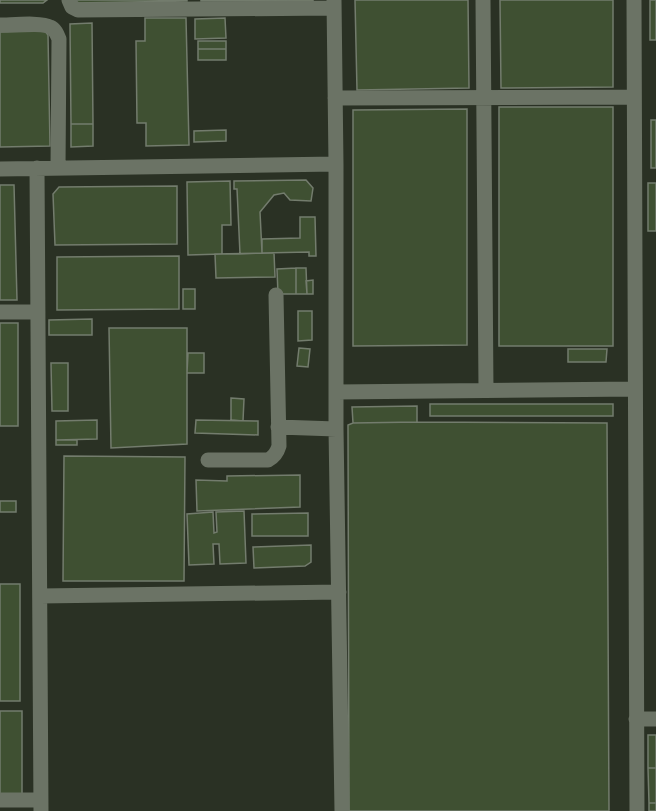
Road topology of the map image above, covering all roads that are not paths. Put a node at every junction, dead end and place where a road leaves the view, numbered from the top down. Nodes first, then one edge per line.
1 (69, 0) edge
2 (483, 0) edge
3 (634, 0) edge
4 (334, 4) edge
5 (191, 5) edge
6 (0, 25) edge
7 (335, 98) junction
8 (483, 98) junction
9 (634, 98) junction
10 (336, 164) junction
11 (37, 168) junction
12 (58, 168) junction
13 (0, 169) edge
14 (276, 295) dead end
15 (0, 312) edge
16 (38, 312) junction
17 (635, 389) junction
18 (486, 390) junction
19 (336, 392) junction
20 (278, 427) junction
21 (336, 429) junction
22 (208, 460) dead end
23 (339, 592) junction
24 (39, 596) junction
25 (636, 719) junction
26 (656, 719) edge
27 (0, 800) edge
28 (41, 806) edge
29 (342, 811) edge
30 (637, 811) edge

1 - 5 street
2 - 8 street
3 - 9 street
4 - 5 street
4 - 7 street
6 - 12 street
7 - 8 street
7 - 10 street
8 - 9 street
8 - 18 street
9 - 17 street
10 - 12 street
10 - 19 street
11 - 12 street
11 - 13 street
11 - 16 street
14 - 20 street
15 - 16 street
16 - 24 street
17 - 18 street
17 - 25 street
18 - 19 street
19 - 21 street
20 - 21 street
20 - 22 street
21 - 23 street
23 - 24 street
23 - 29 street
24 - 28 street
25 - 26 street
25 - 30 street
27 - 28 street

